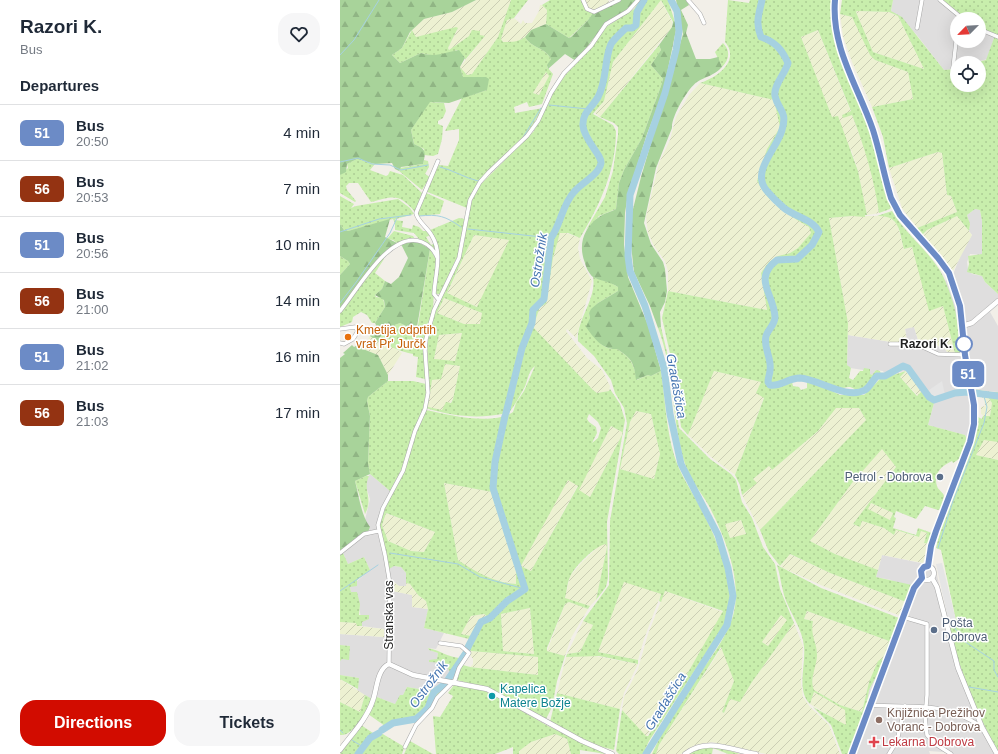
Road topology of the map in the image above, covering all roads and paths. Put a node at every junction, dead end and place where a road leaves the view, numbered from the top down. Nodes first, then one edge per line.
1 (583, 0) edge
2 (619, 0) edge
3 (638, 0) edge
4 (688, 0) edge
5 (835, 0) edge
6 (922, 0) edge
7 (940, 0) edge
8 (953, 12) edge
9 (704, 23) dead end
10 (917, 28) dead end
11 (986, 32) edge
12 (998, 37) edge
13 (438, 161) dead end
14 (438, 260) junction
15 (438, 299) junction
16 (998, 301) edge
17 (340, 311) edge
18 (962, 326) junction
19 (340, 329) edge
20 (340, 342) edge
21 (890, 344) dead end
22 (965, 355) junction
23 (378, 531) junction
24 (340, 553) edge
25 (928, 566) junction
26 (922, 578) junction
27 (932, 578) junction
28 (903, 618) junction
29 (440, 642) dead end
30 (389, 664) junction
31 (449, 682) junction
32 (870, 705) junction
33 (925, 705) junction
34 (905, 706) junction
35 (982, 726) junction
36 (405, 747) dead end
37 (340, 750) edge
38 (612, 754) edge
39 (685, 754) edge
40 (756, 754) edge
41 (852, 754) edge
42 (889, 754) edge
43 (951, 754) edge
44 (997, 754) edge

1 - 2 street
3 - 15 street
4 - 9 street
5 - 18 street
6 - 10 street
7 - 8 street
11 - 12 street
13 - 14 street
14 - 15 street
14 - 17 street
15 - 23 street
16 - 18 street
18 - 22 street
19 - 20 street
21 - 22 street
22 - 25 street
23 - 24 street
23 - 30 street, Stranska vas
25 - 26 street
25 - 27 street
26 - 27 street
26 - 28 street
27 - 35 street
28 - 32 street
28 - 33 street
29 - 31 street
30 - 31 street, Stranska vas
30 - 37 street, Stranska vas
31 - 36 street
31 - 38 street, Stranska vas
32 - 34 street
32 - 41 street
33 - 34 street
33 - 35 street
33 - 43 street
34 - 42 street
35 - 44 street
39 - 40 street

